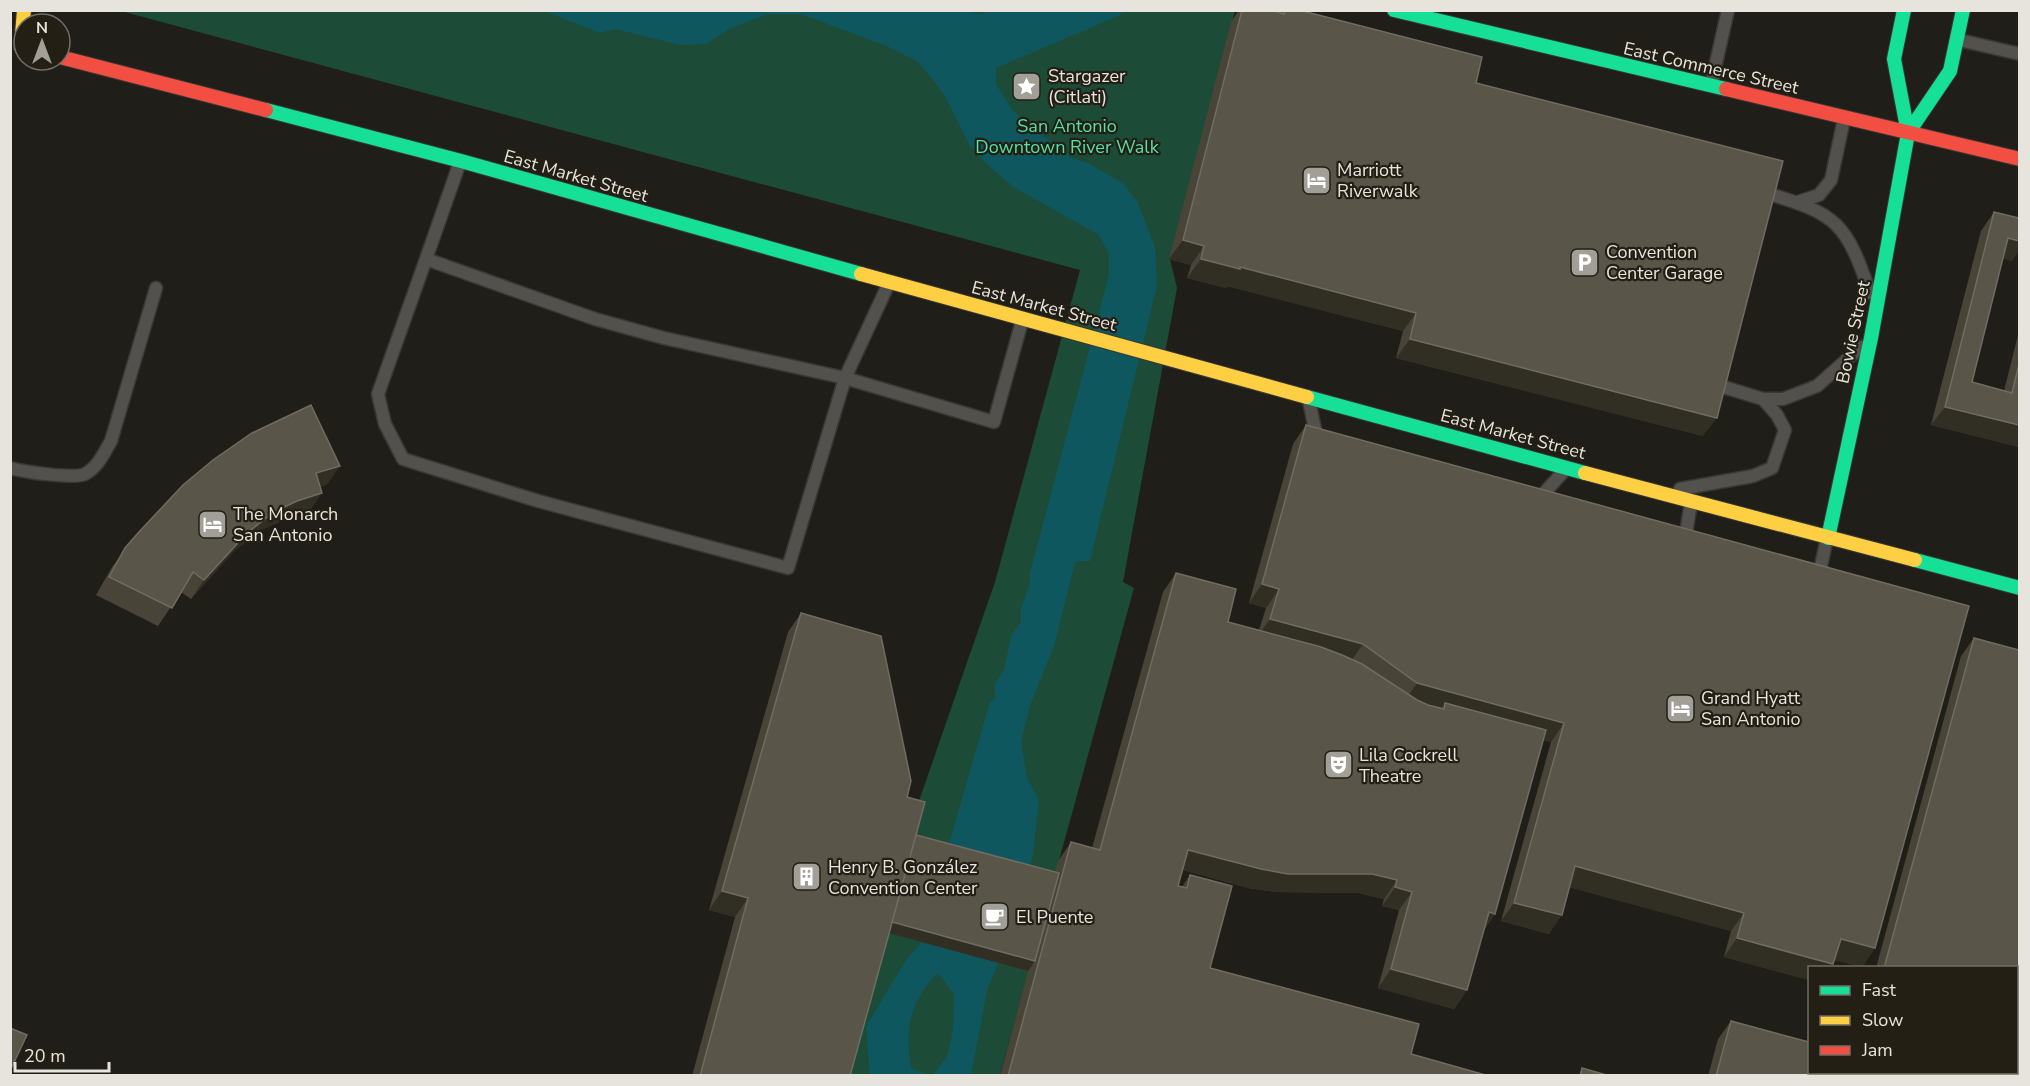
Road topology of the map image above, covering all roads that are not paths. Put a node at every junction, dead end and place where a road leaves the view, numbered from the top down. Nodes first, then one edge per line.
1 (1394, 10) edge
2 (1728, 10) edge
3 (1904, 10) edge
4 (1963, 10) edge
5 (1957, 39) junction
6 (2019, 54) edge
7 (72, 60) edge
8 (1711, 86) junction
9 (1844, 118) junction
10 (1908, 133) junction
11 (2019, 159) edge
12 (461, 161) junction
13 (1766, 193) edge
14 (1798, 202) junction
15 (426, 259) junction
16 (889, 282) junction
17 (156, 288) dead end
18 (1876, 309) junction
19 (1022, 319) junction
20 (1871, 338) junction
21 (846, 378) junction
22 (1717, 385) edge
23 (1308, 397) junction
24 (1763, 399) junction
25 (1322, 452) edge
26 (10, 468) edge
27 (1567, 468) junction
28 (1658, 493) junction
29 (1692, 502) junction
30 (1529, 509) edge
31 (1828, 538) junction
32 (1682, 550) edge
33 (1816, 587) edge
34 (2019, 588) edge

1 - 8 main road, East Commerce Street
2 - 8 lane
3 - 10 main road, Bowie Street
4 - 5 main road, Bowie Street
5 - 6 lane
5 - 10 main road, Bowie Street
7 - 12 main road, East Market Street
8 - 9 main road, East Commerce Street
9 - 10 main road, East Commerce Street
9 - 14 lane
10 - 11 main road, East Commerce Street
10 - 18 main road, Bowie Street
12 - 15 lane
12 - 16 main road, East Market Street
13 - 14 lane
14 - 18 lane
15 - 21 lane
15 - 21 lane
16 - 19 main road, East Market Street
16 - 21 lane
17 - 26 lane
18 - 20 main road, Bowie Street
19 - 21 lane
19 - 23 main road, East Market Street
20 - 24 lane
20 - 31 main road, Bowie Street
22 - 24 lane
23 - 25 lane
23 - 27 main road, East Market Street
24 - 28 lane
27 - 28 main road, East Market Street
27 - 30 lane
28 - 29 main road, East Market Street
29 - 31 main road, East Market Street
29 - 32 lane
31 - 33 lane
31 - 34 main road, East Market Street

